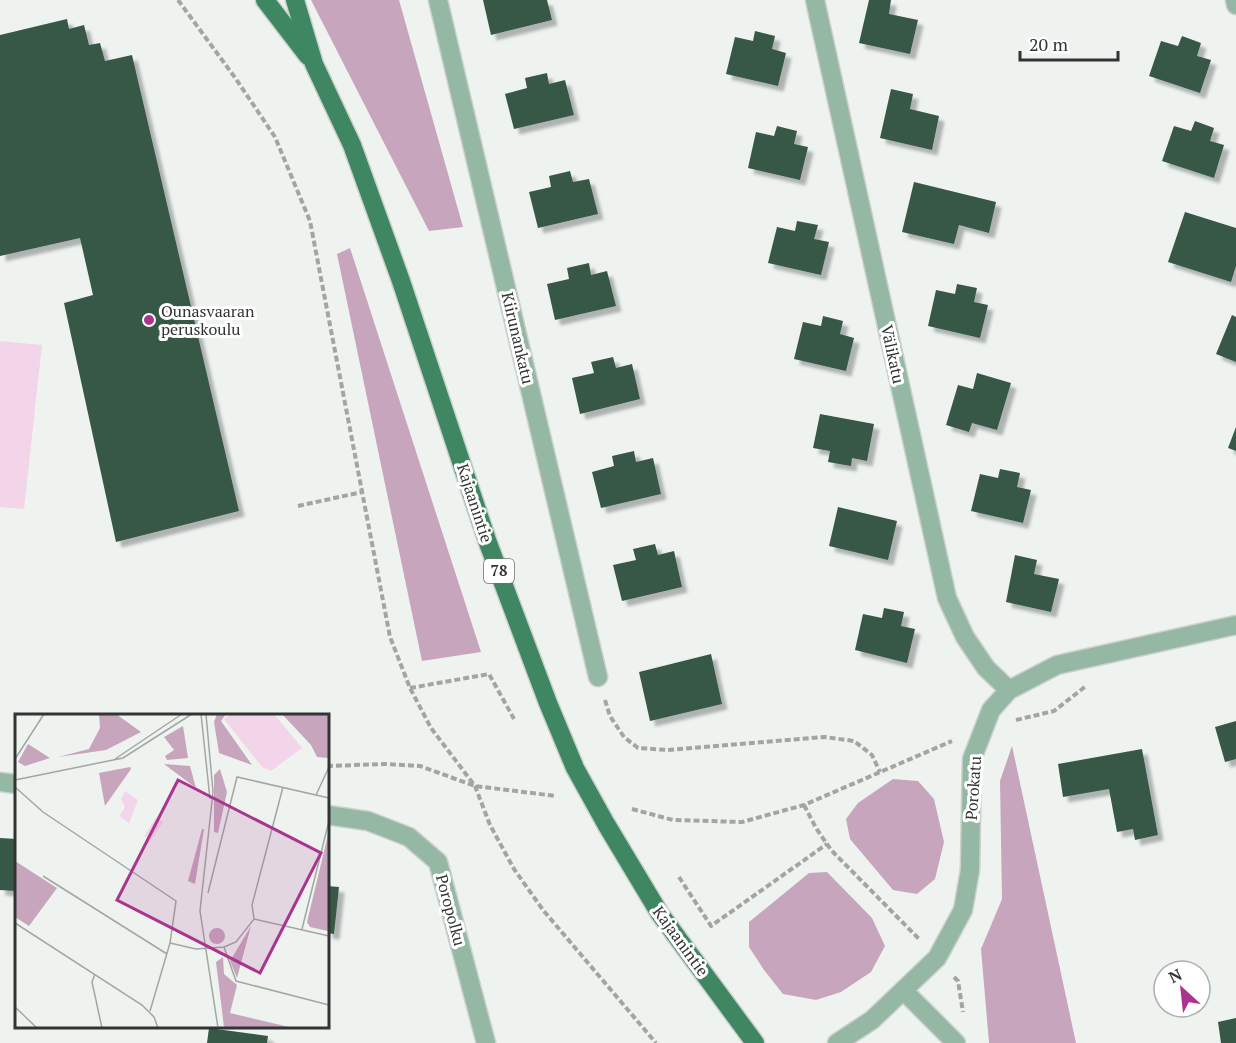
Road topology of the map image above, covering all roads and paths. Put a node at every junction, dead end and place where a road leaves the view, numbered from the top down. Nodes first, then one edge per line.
1 (177, 0) edge
2 (266, 0) edge
3 (295, 0) edge
4 (438, 0) edge
5 (815, 0) edge
6 (1235, 0) edge
7 (1236, 5) edge
8 (314, 64) junction
9 (362, 492) junction
10 (298, 506) dead end
11 (1236, 625) edge
12 (598, 677) joint
13 (1097, 684) dead end
14 (410, 688) junction
15 (1009, 690) junction
16 (514, 719) dead end
17 (982, 729) junction
18 (328, 766) edge
19 (880, 772) junction
20 (0, 782) edge
21 (15, 784) edge
22 (475, 786) junction
23 (556, 795) dead end
24 (804, 805) junction
25 (632, 809) dead end
26 (328, 815) edge
27 (827, 844) junction
28 (679, 877) dead end
29 (937, 958) junction
30 (904, 990) junction
31 (963, 1014) dead end
32 (654, 1042) edge
33 (486, 1043) edge
34 (755, 1043) edge
35 (837, 1043) edge
36 (956, 1043) edge

1 - 9 path
2 - 8 main road, Kajaanintie / 78
3 - 8 main road, Kajaanintie / 78
4 - 12 street, Kiirunankatu
5 - 15 street, Välikatu
6 - 7 street
8 - 34 main road, Kajaanintie / 78
9 - 10 path
9 - 14 path
11 - 15 street, Porokatu
12 - 19 path
13 - 17 path
14 - 16 path
14 - 22 path
15 - 17 street, Porokatu
17 - 19 path
17 - 29 street, Porokatu
18 - 22 path
19 - 24 path
20 - 21 street
22 - 23 path
22 - 32 path
24 - 25 path
24 - 27 path
26 - 33 street, Poropolku
27 - 28 path
27 - 29 path
29 - 30 street, Porokatu
29 - 31 path
30 - 35 street, Porokatu
30 - 36 street

